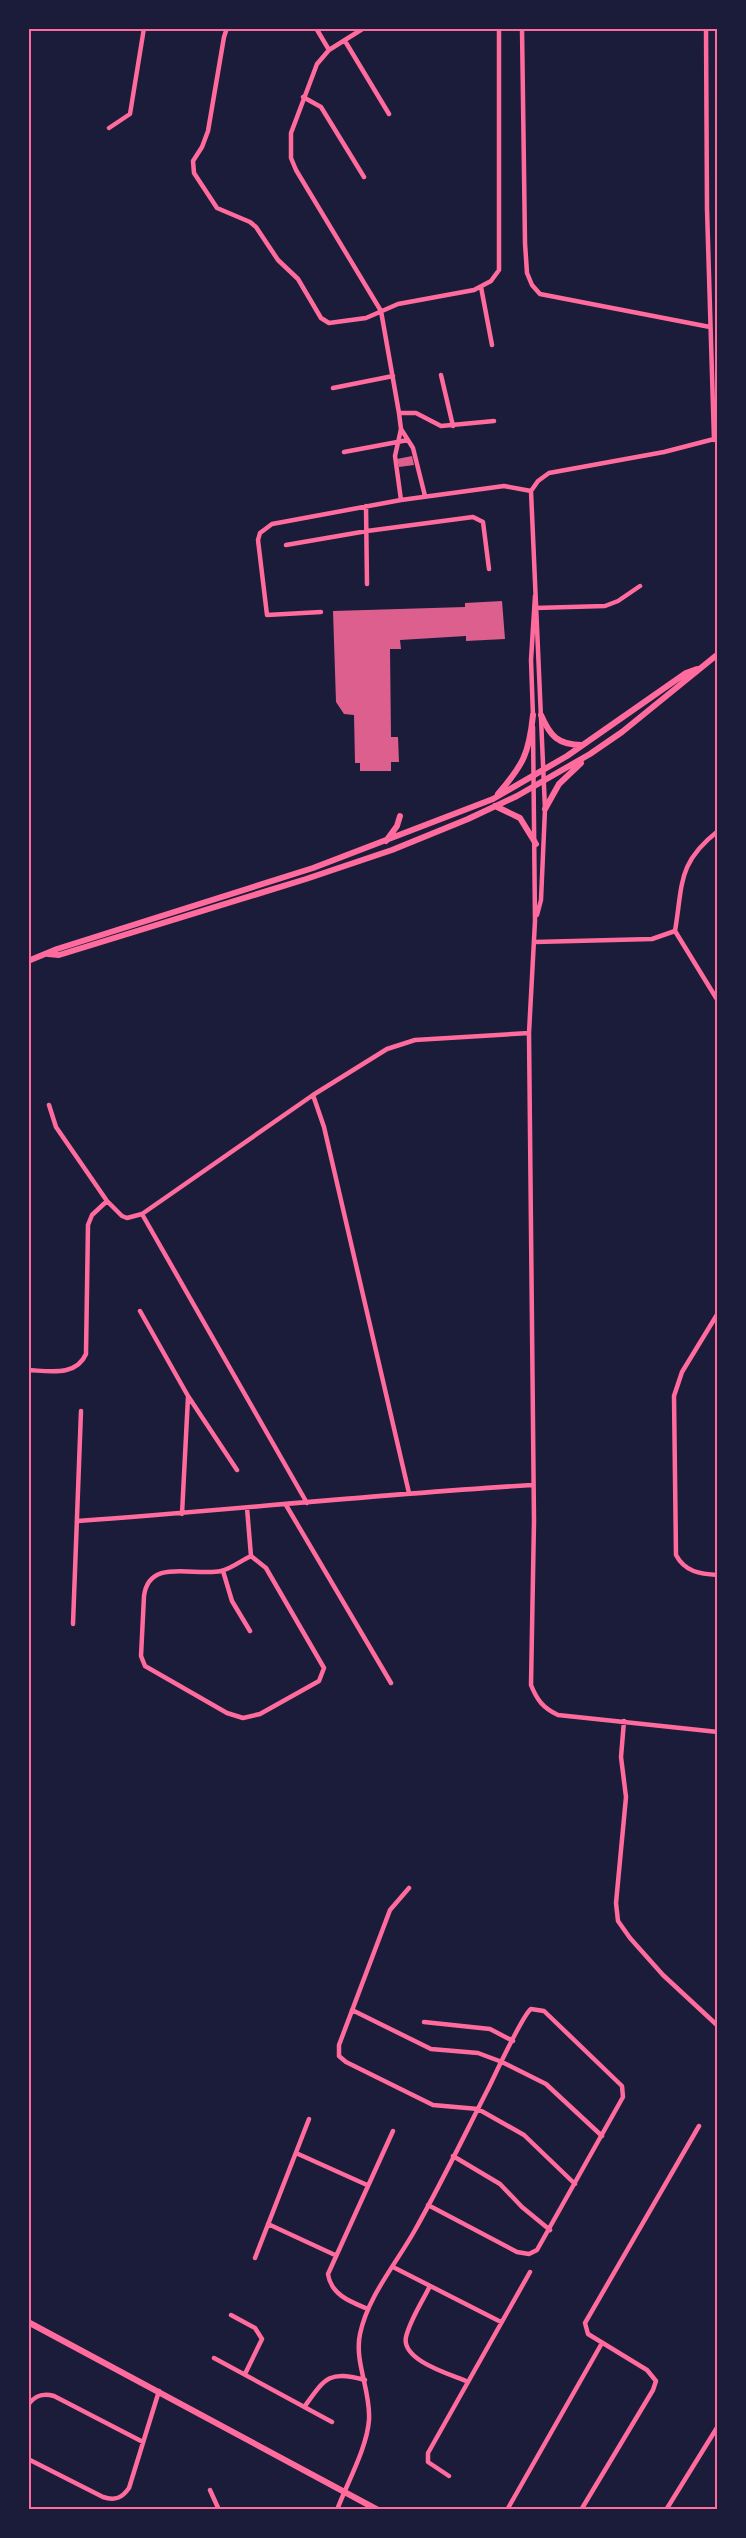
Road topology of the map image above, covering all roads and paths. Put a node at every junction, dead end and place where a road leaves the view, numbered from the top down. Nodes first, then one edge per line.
1 (144, 28) edge
2 (227, 28) edge
3 (316, 28) edge
4 (364, 28) edge
5 (499, 28) edge
6 (522, 28) edge
7 (706, 28) edge
8 (345, 40) junction
9 (329, 50) junction
10 (303, 97) junction
11 (389, 114) dead end
12 (108, 128) dead end
13 (364, 177) dead end
14 (481, 287) junction
15 (381, 311) junction
16 (710, 327) junction
17 (492, 345) dead end
18 (441, 375) dead end
19 (393, 376) junction
20 (333, 388) dead end
21 (399, 413) junction
22 (494, 421) dead end
23 (453, 426) junction
24 (401, 429) junction
25 (716, 439) edge
26 (408, 440) junction
27 (397, 442) junction
28 (344, 452) dead end
29 (531, 491) junction
30 (425, 496) junction
31 (402, 500) junction
32 (366, 506) junction
33 (367, 531) junction
34 (286, 545) dead end
35 (489, 569) dead end
36 (367, 584) dead end
37 (640, 586) dead end
38 (535, 608) junction
39 (321, 612) dead end
40 (717, 654) edge
41 (700, 667) junction
42 (533, 715) junction
43 (541, 715) junction
44 (584, 745) junction
45 (590, 754) junction
46 (544, 770) junction
47 (535, 776) junction
48 (545, 780) junction
49 (535, 786) junction
50 (493, 799) junction
51 (495, 806) junction
52 (546, 809) junction
53 (400, 816) dead end
54 (717, 831) edge
55 (385, 842) junction
56 (536, 844) junction
57 (535, 921) junction
58 (675, 931) junction
59 (535, 942) junction
60 (48, 954) junction
61 (28, 961) edge
62 (717, 1001) edge
63 (529, 1033) junction
64 (313, 1095) junction
65 (49, 1105) dead end
66 (108, 1201) junction
67 (142, 1214) junction
68 (140, 1311) dead end
69 (717, 1313) edge
70 (28, 1370) edge
71 (188, 1396) junction
72 (81, 1411) dead end
73 (237, 1470) dead end
74 (532, 1485) junction
75 (409, 1492) junction
76 (307, 1503) junction
77 (286, 1504) junction
78 (247, 1508) junction
79 (182, 1515) junction
80 (78, 1521) junction
81 (251, 1556) junction
82 (223, 1571) junction
83 (717, 1575) edge
84 (74, 1624) dead end
85 (250, 1631) dead end
86 (391, 1683) dead end
87 (624, 1721) junction
88 (717, 1732) edge
89 (409, 1888) dead end
90 (352, 2010) junction
91 (424, 2022) dead end
92 (717, 2026) edge
93 (513, 2041) junction
94 (502, 2062) junction
95 (477, 2109) junction
96 (309, 2119) dead end
97 (699, 2126) dead end
98 (393, 2131) dead end
99 (602, 2136) junction
100 (296, 2153) junction
101 (453, 2156) junction
102 (575, 2184) junction
103 (367, 2185) junction
104 (428, 2205) junction
105 (268, 2224) junction
106 (550, 2230) junction
107 (335, 2255) junction
108 (255, 2258) dead end
109 (393, 2267) junction
110 (530, 2272) dead end
111 (429, 2286) junction
112 (368, 2309) junction
113 (231, 2315) dead end
114 (28, 2322) edge
115 (501, 2322) junction
116 (602, 2343) junction
117 (214, 2358) dead end
118 (245, 2374) junction
119 (364, 2380) junction
120 (466, 2381) junction
121 (159, 2391) junction
122 (28, 2405) edge
123 (305, 2406) junction
124 (332, 2422) dead end
125 (717, 2426) edge
126 (143, 2442) junction
127 (28, 2459) edge
128 (449, 2476) dead end
129 (210, 2490) dead end
130 (344, 2491) junction
131 (219, 2510) edge
132 (337, 2510) edge
133 (378, 2510) edge
134 (507, 2510) edge
135 (581, 2510) edge
136 (666, 2510) edge

1 - 12 street
2 - 15 street
3 - 9 street
4 - 8 street
5 - 14 street
6 - 16 street
7 - 16 street
8 - 9 street
8 - 11 street
9 - 10 street
10 - 13 street
10 - 15 street
14 - 15 street
14 - 17 street
15 - 19 street
16 - 25 street
18 - 23 street
19 - 20 street
19 - 21 street
21 - 23 street
21 - 24 street
22 - 23 street
24 - 26 street
24 - 27 street
25 - 29 street
26 - 27 street
26 - 30 street
27 - 28 street
27 - 31 street
29 - 30 street
29 - 38 street
30 - 31 street
31 - 32 street
32 - 33 street
32 - 39 street
33 - 34 street
33 - 35 street
33 - 36 street
37 - 38 street
38 - 42 street
38 - 43 street
40 - 41 street
41 - 44 street
41 - 45 street
42 - 47 street
42 - 50 street
43 - 44 street
43 - 46 street
44 - 46 street
45 - 48 street
45 - 52 street
46 - 47 street
46 - 48 street
47 - 49 street
47 - 50 street
48 - 49 street
48 - 52 street
49 - 51 street
49 - 56 street
50 - 55 street
51 - 56 street
51 - 60 street
52 - 57 street
53 - 55 street
54 - 58 street
55 - 60 street
56 - 57 street
57 - 59 street
58 - 59 street
58 - 62 street
59 - 63 street
60 - 61 street
63 - 64 street
63 - 74 street
64 - 67 street
64 - 75 street
65 - 66 street
66 - 67 street
66 - 70 street
67 - 76 street
68 - 71 street
69 - 83 street
71 - 73 street
71 - 79 street
72 - 80 street
74 - 75 street
74 - 87 street
75 - 76 street
76 - 77 street
77 - 78 street
77 - 86 street
78 - 79 street
78 - 81 street
79 - 80 street
80 - 84 street
81 - 82 street
81 - 82 street
82 - 85 street
87 - 88 street
87 - 92 street
89 - 90 street
90 - 94 street
90 - 95 street
91 - 93 street
93 - 94 street
93 - 99 street
94 - 95 street
94 - 99 street
95 - 101 street
95 - 102 street
96 - 100 street
97 - 116 street
98 - 103 street
99 - 102 street
100 - 103 street
100 - 105 street
101 - 104 street
101 - 106 street
102 - 106 street
103 - 107 street
104 - 106 street
104 - 109 street
105 - 107 street
105 - 108 street
107 - 112 street
109 - 111 street
109 - 112 street
110 - 115 street
111 - 115 street
111 - 120 street
112 - 119 street
113 - 118 street
114 - 121 street
115 - 120 street
116 - 134 street
116 - 135 street
117 - 118 street
118 - 123 street
119 - 123 street
119 - 130 street
120 - 128 street
121 - 126 street
121 - 130 street
122 - 126 street
123 - 124 street
125 - 136 street
126 - 127 street
129 - 131 street
130 - 132 street
130 - 133 street

